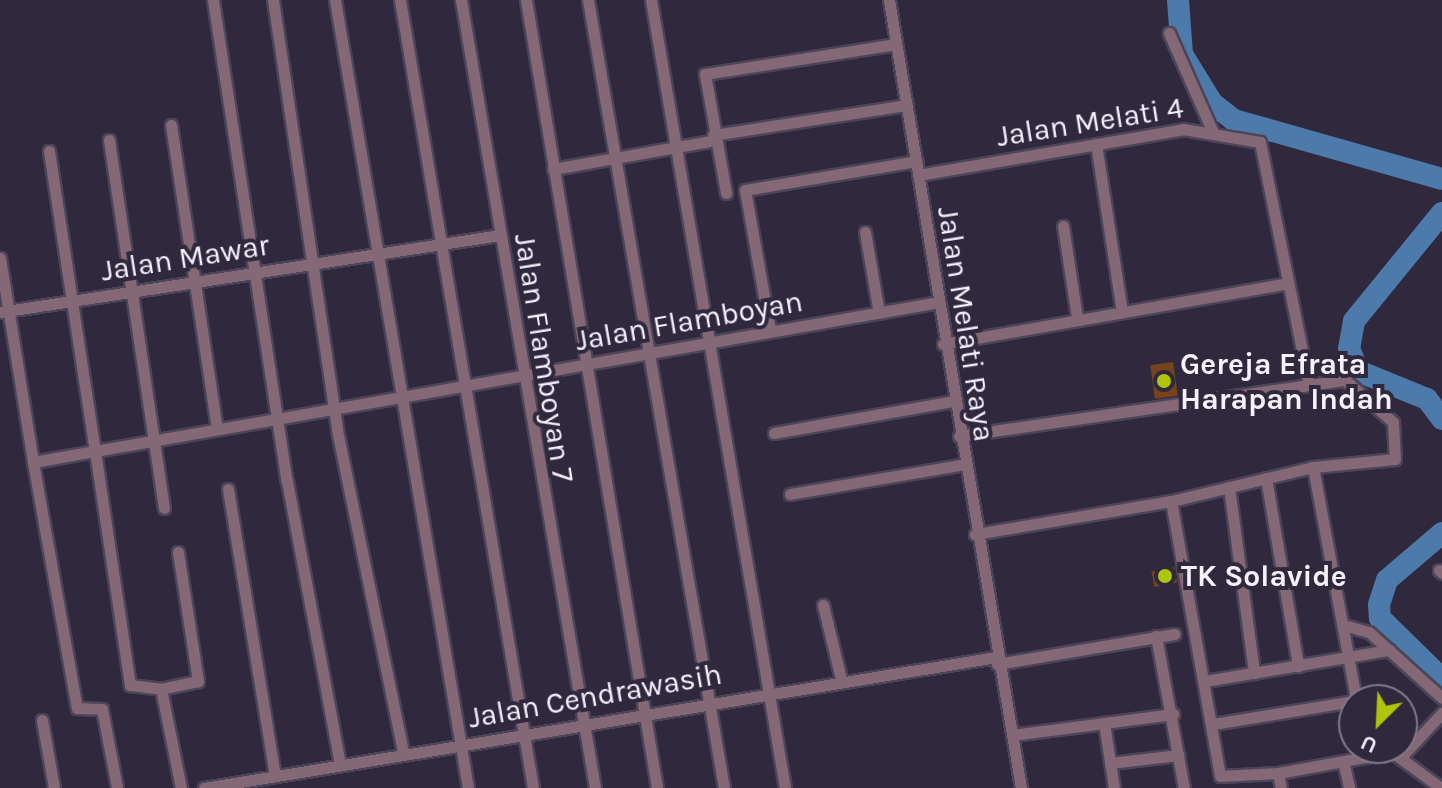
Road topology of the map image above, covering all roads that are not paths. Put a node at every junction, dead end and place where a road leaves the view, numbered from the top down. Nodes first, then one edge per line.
1 (213, 0) edge
2 (273, 0) edge
3 (335, 0) edge
4 (400, 0) edge
5 (461, 0) edge
6 (526, 0) edge
7 (588, 0) edge
8 (651, 0) edge
9 (889, 0) edge
10 (1169, 33) dead end
11 (896, 44) junction
12 (907, 105) junction
13 (171, 125) dead end
14 (1212, 130) junction
15 (714, 137) junction
16 (109, 140) dead end
17 (1096, 144) junction
18 (675, 147) junction
19 (49, 151) dead end
20 (614, 158) junction
21 (917, 161) junction
22 (553, 169) junction
23 (918, 175) junction
24 (726, 193) dead end
25 (1063, 226) dead end
26 (865, 232) dead end
27 (500, 235) junction
28 (440, 245) junction
29 (378, 254) junction
30 (0, 258) edge
31 (316, 263) junction
32 (255, 272) junction
33 (194, 283) junction
34 (1288, 283) junction
35 (131, 291) junction
36 (70, 300) junction
37 (939, 302) junction
38 (4, 311) edge
39 (1122, 311) junction
40 (879, 313) junction
41 (1077, 317) junction
42 (770, 330) junction
43 (709, 341) junction
44 (943, 344) junction
45 (647, 352) junction
46 (585, 364) junction
47 (522, 374) junction
48 (463, 384) junction
49 (1309, 384) junction
50 (401, 395) junction
51 (954, 401) junction
52 (337, 406) junction
53 (277, 420) junction
54 (217, 429) junction
55 (774, 433) dead end
56 (959, 436) junction
57 (155, 439) junction
58 (95, 451) junction
59 (33, 462) junction
60 (965, 464) junction
61 (1313, 467) junction
62 (1266, 478) junction
63 (1229, 487) junction
64 (228, 489) dead end
65 (790, 494) dead end
66 (1171, 501) junction
67 (164, 508) dead end
68 (975, 534) junction
69 (178, 552) dead end
70 (823, 605) dead end
71 (1344, 625) junction
72 (1174, 634) dead end
73 (1156, 636) junction
74 (1389, 650) junction
75 (1350, 657) junction
76 (996, 660) junction
77 (1298, 666) junction
78 (1254, 673) junction
79 (841, 679) junction
80 (1205, 681) junction
81 (1353, 684) edge
82 (161, 689) junction
83 (769, 692) junction
84 (1442, 698) edge
85 (712, 700) junction
86 (1338, 704) edge
87 (644, 711) junction
88 (1442, 713) edge
89 (1173, 714) junction
90 (42, 720) dead end
91 (583, 723) junction
92 (1104, 723) junction
93 (1213, 724) junction
94 (524, 732) junction
95 (1012, 735) junction
96 (1418, 739) edge
97 (461, 743) junction
98 (403, 752) junction
99 (1179, 755) junction
100 (1338, 762) edge
101 (1110, 763) junction
102 (340, 764) junction
103 (1344, 764) edge
104 (1412, 764) edge
105 (1278, 773) junction
106 (275, 776) junction
107 (212, 787) edge
108 (54, 788) edge
109 (117, 788) edge
110 (181, 788) edge
111 (468, 788) edge
112 (533, 788) edge
113 (595, 788) edge
114 (657, 788) edge
115 (724, 788) edge
116 (785, 788) edge
117 (1021, 788) edge
118 (1114, 788) edge
119 (1184, 788) edge
120 (1281, 788) edge
121 (1349, 788) edge
122 (1441, 788) edge

1 - 32 street
2 - 31 street
3 - 29 street
4 - 28 street
5 - 27 street, Jalan Flamboyan 7
6 - 22 street
7 - 20 street
8 - 18 street
9 - 11 street, Jalan Melati Raya
10 - 14 street
11 - 12 street, Jalan Melati Raya
11 - 15 street
12 - 15 street
12 - 21 street, Jalan Melati Raya
13 - 33 street
14 - 17 street, Jalan Melati 4
14 - 34 street, Jalan Melati 4
15 - 18 street
15 - 24 street
16 - 35 street
17 - 23 street, Jalan Melati 4
17 - 39 street
18 - 20 street
18 - 43 street
19 - 36 street
20 - 22 street
20 - 45 street
21 - 23 street, Jalan Melati Raya
21 - 42 street
22 - 46 street
23 - 37 street, Jalan Melati Raya
25 - 41 street
26 - 40 street
27 - 28 street, Jalan Mawar
27 - 47 street, Jalan Flamboyan 7
28 - 29 street, Jalan Mawar
28 - 48 street
29 - 31 street, Jalan Mawar
29 - 50 street
30 - 38 street
31 - 32 street, Jalan Mawar
31 - 52 street
32 - 33 street, Jalan Mawar
32 - 53 street
33 - 35 street, Jalan Mawar
33 - 54 street
34 - 39 street
34 - 49 street, Jalan Melati 4
35 - 36 street, Jalan Mawar
35 - 57 street
36 - 38 street, Jalan Mawar
36 - 58 street
37 - 40 street, Jalan Flamboyan
37 - 44 street, Jalan Melati Raya
38 - 59 street
39 - 41 street
40 - 42 street, Jalan Flamboyan
41 - 44 street
42 - 43 street, Jalan Flamboyan
43 - 45 street, Jalan Flamboyan
43 - 83 street
44 - 51 street, Jalan Melati Raya
45 - 46 street, Jalan Flamboyan
45 - 85 street
46 - 47 street, Jalan Flamboyan
46 - 87 street
47 - 48 street, Jalan Flamboyan
47 - 91 street, Jalan Flamboyan 7
48 - 50 street, Jalan Flamboyan
48 - 94 street
49 - 56 street
49 - 61 street
50 - 52 street, Jalan Flamboyan
50 - 97 street
51 - 55 street
51 - 56 street, Jalan Melati Raya
52 - 53 street, Jalan Flamboyan
52 - 98 street
53 - 54 street, Jalan Flamboyan
53 - 102 street
54 - 57 street, Jalan Flamboyan
56 - 60 street, Jalan Melati Raya
57 - 58 street, Jalan Flamboyan
57 - 67 street
58 - 59 street, Jalan Flamboyan
58 - 82 street
59 - 109 street
60 - 65 street
60 - 68 street, Jalan Melati Raya
61 - 62 street
61 - 71 street
62 - 63 street
62 - 77 street
63 - 66 street
63 - 78 street
64 - 106 street
66 - 68 street
66 - 80 street
68 - 76 street, Jalan Melati Raya
69 - 82 street
70 - 79 street
71 - 74 street
71 - 75 street
72 - 73 street, Jalan Cendrawasih
73 - 76 street, Jalan Cendrawasih
73 - 89 street
74 - 75 street
74 - 84 street
75 - 77 street
75 - 81 street
76 - 79 street, Jalan Cendrawasih
76 - 95 street, Jalan Melati Raya
77 - 78 street
78 - 80 street
79 - 83 street, Jalan Cendrawasih
80 - 93 street
82 - 110 street
83 - 85 street, Jalan Cendrawasih
83 - 116 street
85 - 87 street, Jalan Cendrawasih
85 - 115 street
86 - 93 street
87 - 91 street, Jalan Cendrawasih
87 - 114 street
88 - 96 street
89 - 92 street
89 - 99 street
90 - 108 street
91 - 94 street, Jalan Cendrawasih
91 - 113 street, Jalan Flamboyan 7
92 - 95 street
92 - 101 street
93 - 105 street
94 - 97 street, Jalan Cendrawasih
94 - 112 street
95 - 117 street, Jalan Melati Raya
97 - 98 street, Jalan Cendrawasih
97 - 111 street
98 - 102 street, Jalan Cendrawasih
99 - 101 street
99 - 119 street
100 - 105 street
101 - 118 street
102 - 106 street, Jalan Cendrawasih
103 - 121 street
104 - 122 street
105 - 120 street
106 - 107 street, Jalan Cendrawasih

